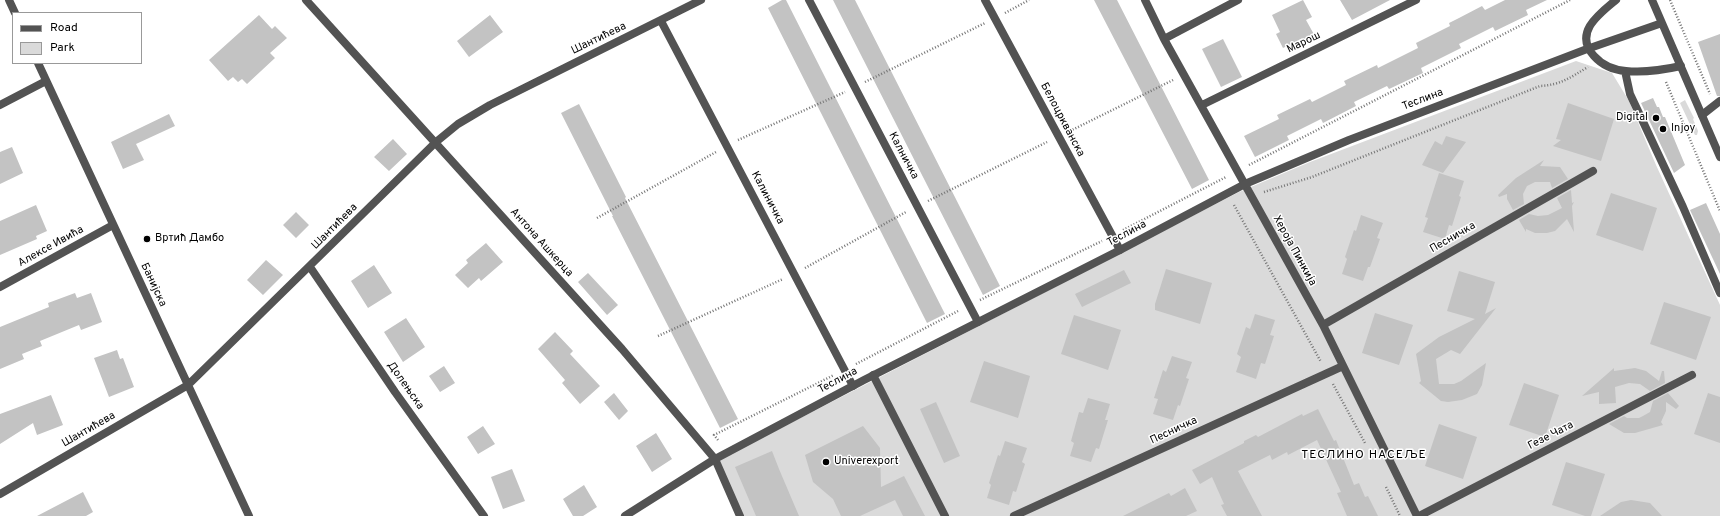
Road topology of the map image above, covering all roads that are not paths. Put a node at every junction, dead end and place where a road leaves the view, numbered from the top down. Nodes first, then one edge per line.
1 (9, 0) edge
2 (306, 0) edge
3 (701, 0) edge
4 (809, 0) edge
5 (985, 0) edge
6 (1145, 0) edge
7 (1238, 0) edge
8 (1416, 0) edge
9 (1616, 0) edge
10 (1652, 0) edge
11 (15, 12) edge
12 (661, 21) junction
13 (1662, 24) junction
14 (1164, 39) junction
15 (1587, 49) junction
16 (38, 64) edge
17 (1681, 66) junction
18 (1625, 71) junction
19 (46, 81) junction
20 (1717, 103) edge
21 (0, 105) edge
22 (1202, 105) junction
23 (1702, 115) junction
24 (436, 142) junction
25 (1720, 157) edge
26 (1594, 171) dead end
27 (1245, 184) junction
28 (113, 226) junction
29 (1120, 250) junction
30 (310, 268) junction
31 (0, 287) edge
32 (1720, 292) edge
33 (978, 322) junction
34 (1323, 325) junction
35 (1343, 366) junction
36 (874, 375) junction
37 (1692, 375) dead end
38 (188, 386) junction
39 (853, 386) junction
40 (715, 459) junction
41 (0, 494) edge
42 (250, 516) edge
43 (484, 516) edge
44 (625, 516) edge
45 (740, 516) edge
46 (945, 516) edge
47 (1014, 516) edge
48 (1418, 516) edge

1 - 11 street
2 - 24 street, Антона Ашкерца
3 - 12 street, Шантићева
4 - 33 street, Калничка
5 - 29 street, Белоцркванска
6 - 14 street, Хероја Пинкија
7 - 14 street
8 - 22 street, Марош
9 - 15 street
10 - 13 street
12 - 24 street, Шантићева
12 - 39 street, Калиничка
13 - 15 street, Теслина
13 - 17 street
14 - 22 street, Хероја Пинкија
15 - 18 street
15 - 27 street, Теслина
16 - 19 street, Банијска
17 - 18 street
17 - 23 street
18 - 32 street
19 - 21 street
19 - 28 street, Банијска
20 - 23 street
22 - 27 street, Хероја Пинкија
23 - 25 street
24 - 30 street, Шантићева
24 - 40 street, Антона Ашкерца
26 - 34 street, Песничка
27 - 29 street, Теслина
27 - 34 street, Хероја Пинкија
28 - 31 street, Алексе Ивића
28 - 38 street, Банијска
29 - 33 street, Теслина
30 - 38 street, Шантићева
30 - 43 street, Долењска
33 - 36 street, Теслина
34 - 35 street, Хероја Пинкија
35 - 47 street, Песничка
35 - 48 street, Хероја Пинкија
36 - 39 street, Теслина
36 - 46 street
37 - 48 street, Гезе Чата
38 - 41 street, Шантићева
38 - 42 street, Банијска
39 - 40 street, Теслина
40 - 44 street, Теслина
40 - 45 street, Антона Ашкерца

